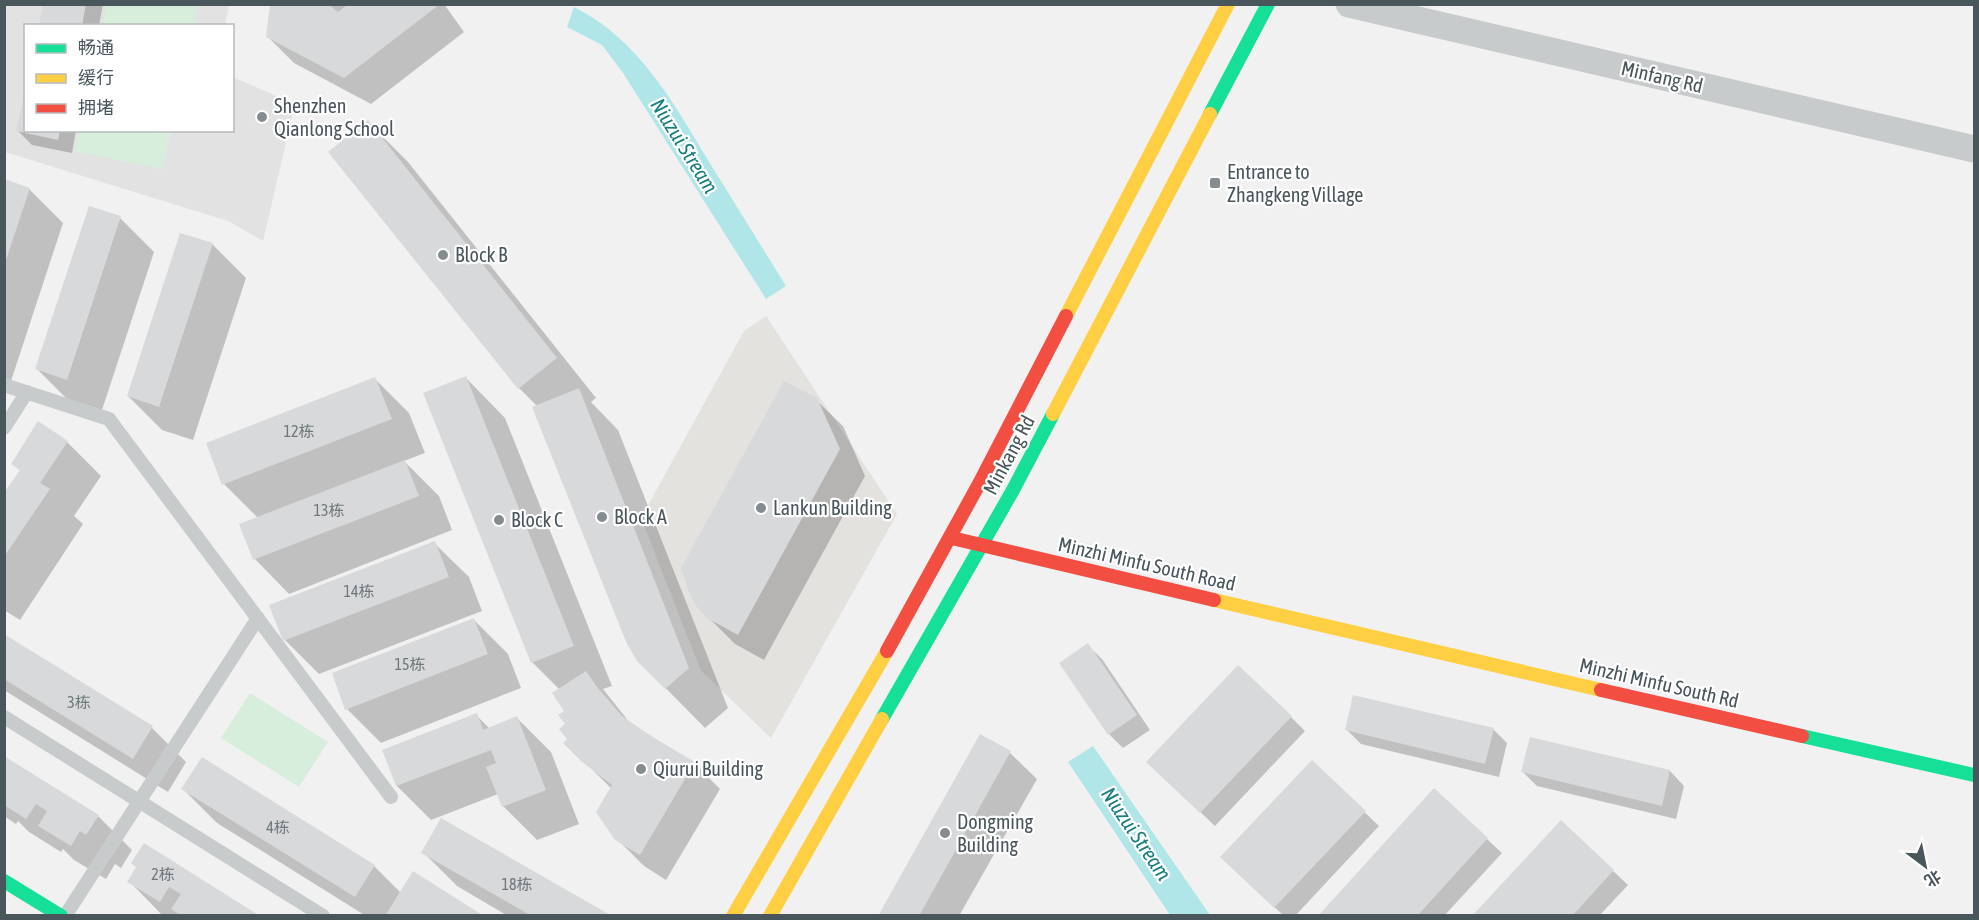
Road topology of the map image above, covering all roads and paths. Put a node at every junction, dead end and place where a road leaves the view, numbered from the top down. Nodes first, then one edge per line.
1 (1228, 4) edge
2 (1268, 4) edge
3 (1349, 4) edge
4 (1974, 149) edge
5 (4, 385) edge
6 (27, 392) junction
7 (4, 428) edge
8 (950, 538) junction
9 (982, 545) junction
10 (258, 618) junction
11 (4, 717) edge
12 (1974, 775) edge
13 (391, 796) dead end
14 (139, 801) junction
15 (4, 881) edge
16 (63, 915) edge
17 (323, 915) edge
18 (734, 915) edge
19 (770, 915) edge

1 - 8 main road, Minkang Rd
2 - 9 main road, Minkang Rd
3 - 4 street, Minfang Rd
5 - 6 lane
6 - 7 lane
6 - 10 lane
8 - 9 main road, Minzhi Minfu South Road
8 - 18 main road, Minkang Rd
9 - 12 main road, Minzhi Minfu South Road
9 - 19 main road, Minkang Rd
10 - 13 lane
10 - 14 lane
11 - 14 lane
14 - 16 lane
14 - 17 lane
15 - 16 main road

